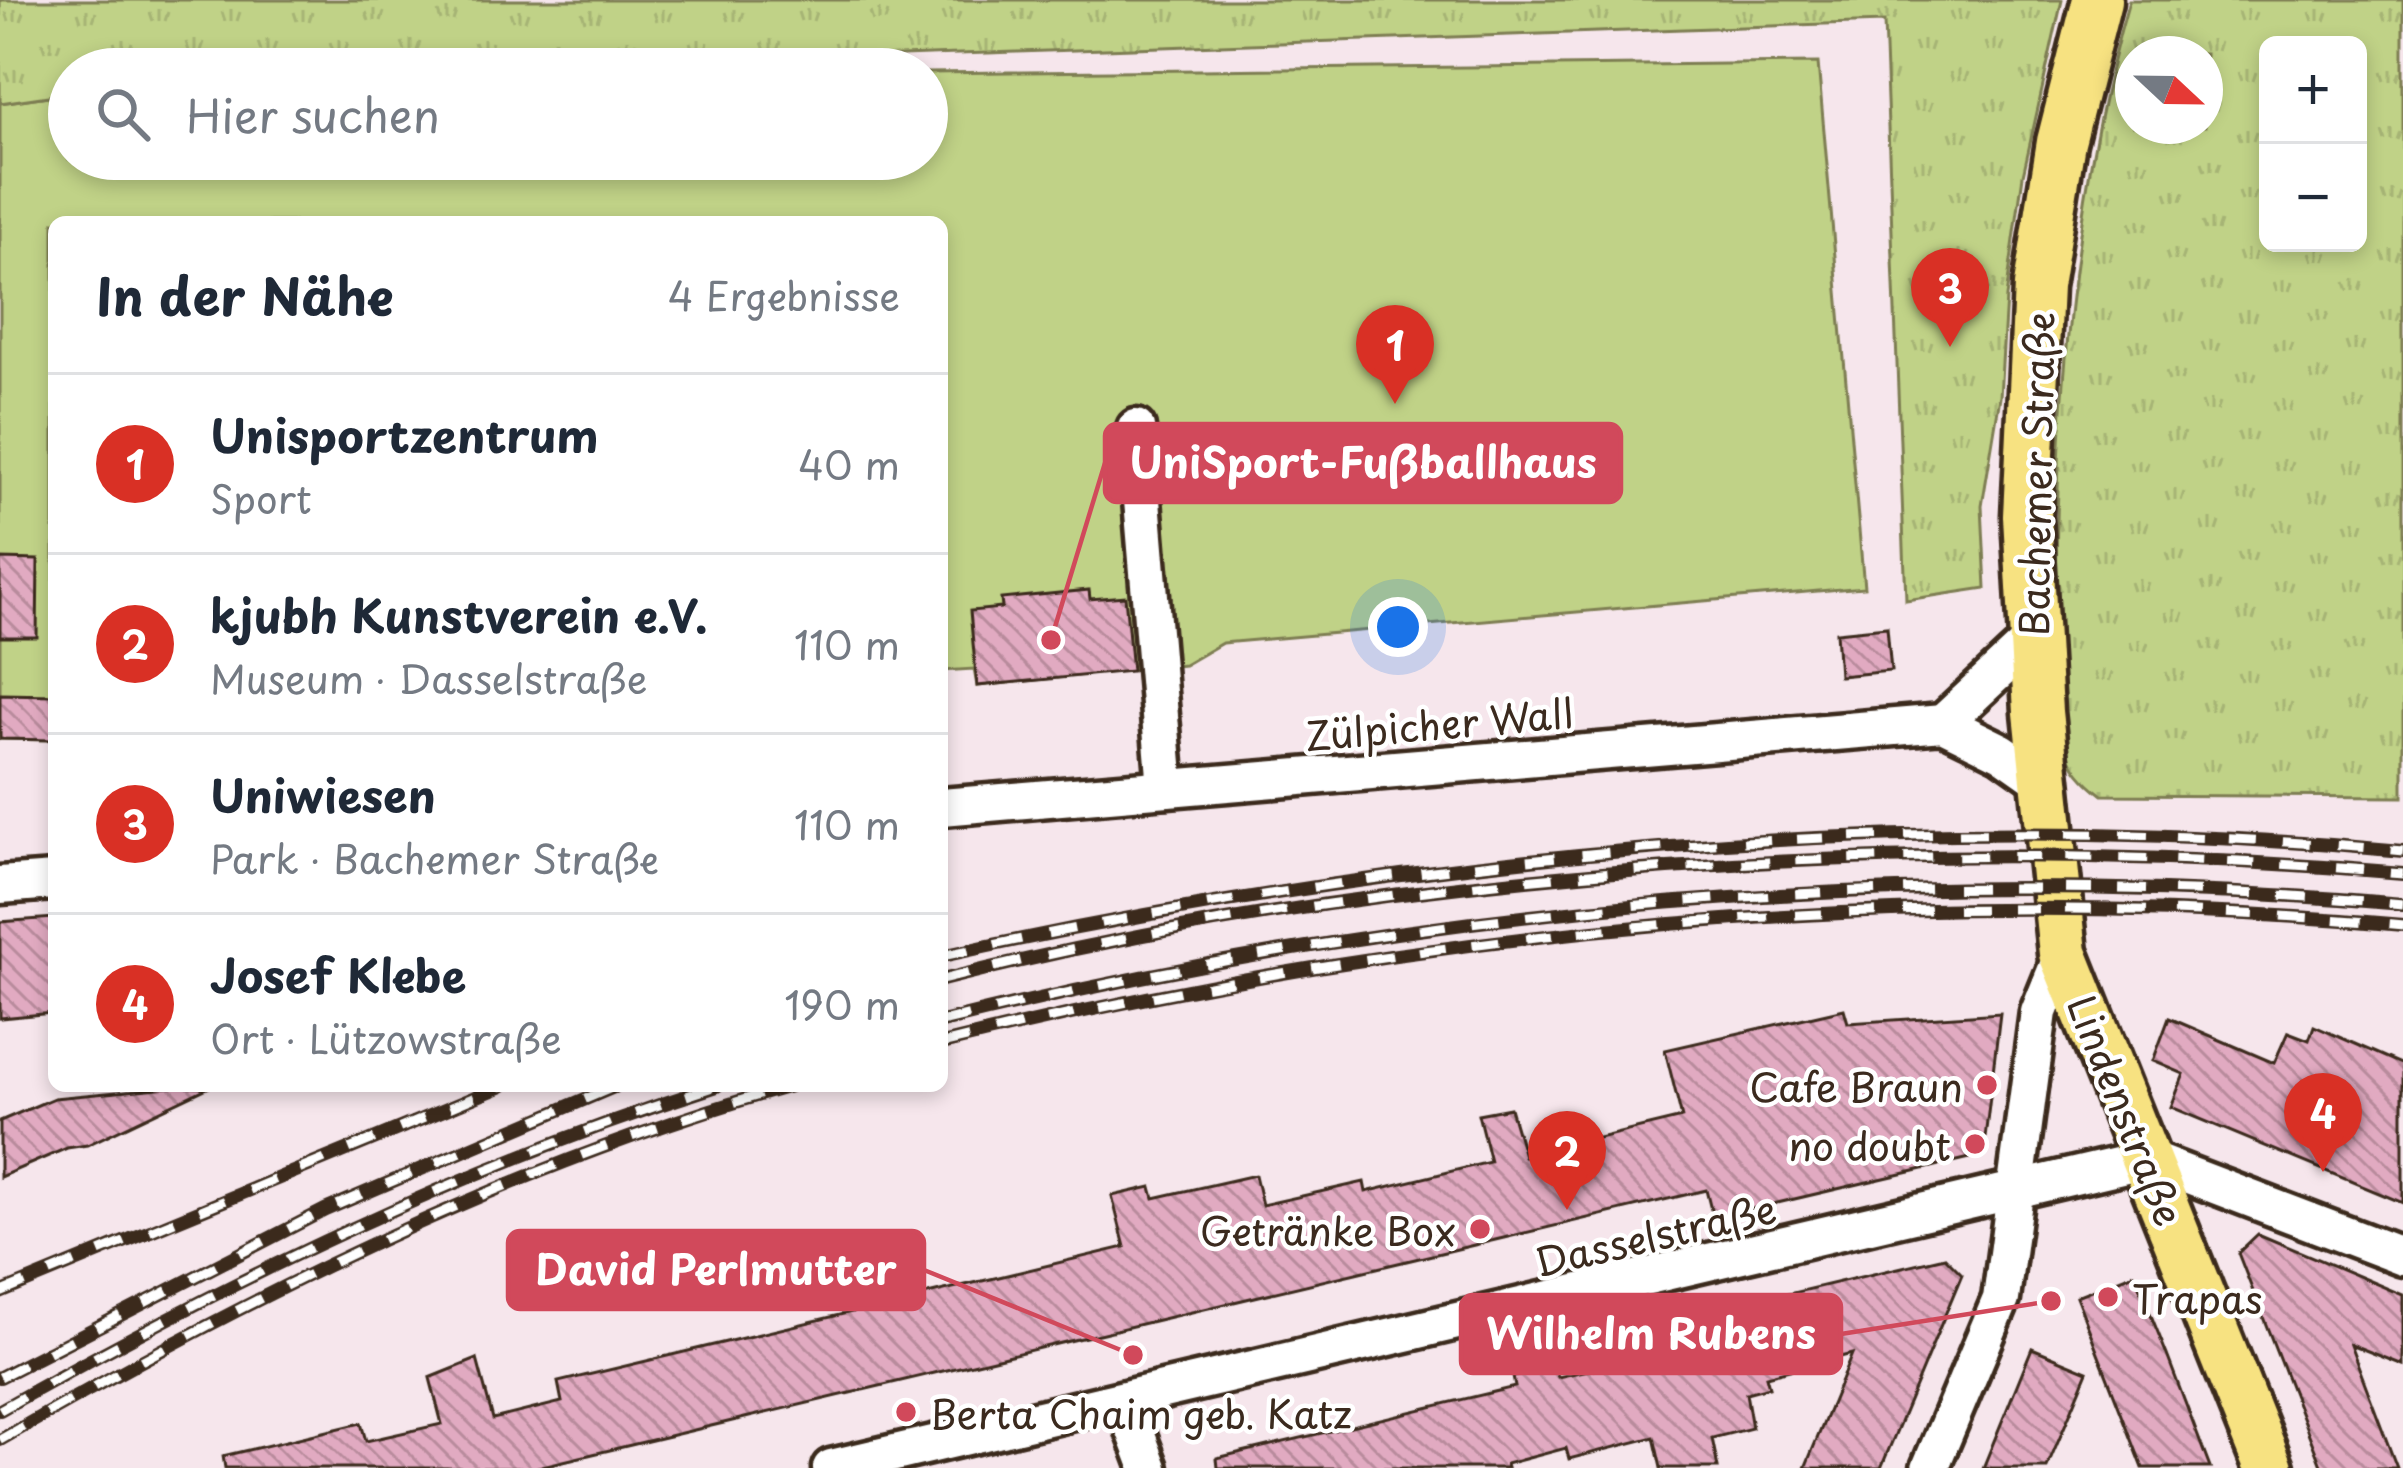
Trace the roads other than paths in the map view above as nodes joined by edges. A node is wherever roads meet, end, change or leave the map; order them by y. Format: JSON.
{"nodes":[{"id":1,"x":2097,"y":0,"type":"edge"},
{"id":2,"x":1136,"y":428,"type":"dead end"},
{"id":3,"x":2032,"y":640,"type":"junction"},
{"id":4,"x":1943,"y":723,"type":"junction"},
{"id":5,"x":2045,"y":783,"type":"junction"},
{"id":6,"x":1166,"y":788,"type":"junction"},
{"id":7,"x":948,"y":806,"type":"edge"},
{"id":8,"x":48,"y":882,"type":"edge"},
{"id":9,"x":0,"y":886,"type":"edge"},
{"id":10,"x":2063,"y":953,"type":"junction"},
{"id":11,"x":2147,"y":1159,"type":"junction"},
{"id":12,"x":2013,"y":1194,"type":"junction"},
{"id":13,"x":2403,"y":1257,"type":"edge"},
{"id":14,"x":1124,"y":1401,"type":"junction"},
{"id":15,"x":831,"y":1468,"type":"edge"},
{"id":16,"x":1149,"y":1468,"type":"edge"},
{"id":17,"x":1930,"y":1468,"type":"edge"},
{"id":18,"x":2269,"y":1468,"type":"edge"}],
"edges":[{"from":1,"to":3,"type":"main road","name":"Bachemer Straße"},
{"from":2,"to":6,"type":"street"},
{"from":3,"to":4,"type":"street"},
{"from":3,"to":5,"type":"main road","name":"Bachemer Straße"},
{"from":4,"to":5,"type":"street"},
{"from":4,"to":6,"type":"street","name":"Zülpicher Wall"},
{"from":5,"to":10,"type":"main road","name":"Bachemer Straße"},
{"from":6,"to":7,"type":"street","name":"Zülpicher Wall"},
{"from":8,"to":9,"type":"street"},
{"from":10,"to":11,"type":"main road","name":"Lindenstraße"},
{"from":10,"to":12,"type":"street"},
{"from":11,"to":12,"type":"street","name":"Dasselstraße"},
{"from":11,"to":13,"type":"street"},
{"from":11,"to":18,"type":"main road","name":"Lindenstraße"},
{"from":12,"to":14,"type":"street","name":"Dasselstraße"},
{"from":12,"to":17,"type":"street"},
{"from":14,"to":15,"type":"street","name":"Dasselstraße"},
{"from":14,"to":16,"type":"street"}]}
